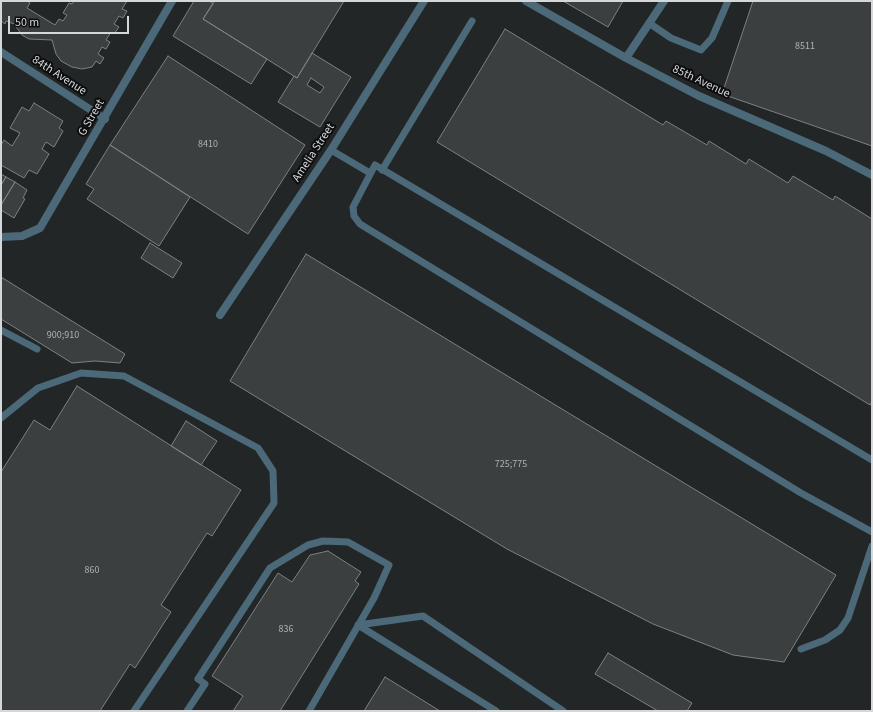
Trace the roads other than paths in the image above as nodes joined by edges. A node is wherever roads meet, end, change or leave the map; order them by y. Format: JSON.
{"nodes":[{"id":1,"x":172,"y":1,"type":"edge"},
{"id":2,"x":424,"y":1,"type":"edge"},
{"id":3,"x":526,"y":1,"type":"edge"},
{"id":4,"x":664,"y":1,"type":"edge"},
{"id":5,"x":728,"y":1,"type":"edge"},
{"id":6,"x":472,"y":21,"type":"dead end"},
{"id":7,"x":649,"y":23,"type":"junction"},
{"id":8,"x":1,"y":52,"type":"edge"},
{"id":9,"x":626,"y":58,"type":"junction"},
{"id":10,"x":105,"y":119,"type":"junction"},
{"id":11,"x":331,"y":150,"type":"junction"},
{"id":12,"x":382,"y":170,"type":"junction"},
{"id":13,"x":370,"y":173,"type":"junction"},
{"id":14,"x":872,"y":175,"type":"edge"},
{"id":15,"x":1,"y":237,"type":"edge"},
{"id":16,"x":220,"y":315,"type":"dead end"},
{"id":17,"x":1,"y":330,"type":"edge"},
{"id":18,"x":37,"y":349,"type":"dead end"},
{"id":19,"x":1,"y":418,"type":"edge"},
{"id":20,"x":872,"y":460,"type":"edge"},
{"id":21,"x":872,"y":532,"type":"edge"},
{"id":22,"x":872,"y":546,"type":"edge"},
{"id":23,"x":358,"y":625,"type":"junction"},
{"id":24,"x":801,"y":649,"type":"dead end"},
{"id":25,"x":134,"y":711,"type":"edge"},
{"id":26,"x":187,"y":711,"type":"edge"},
{"id":27,"x":309,"y":711,"type":"edge"},
{"id":28,"x":496,"y":711,"type":"edge"},
{"id":29,"x":563,"y":711,"type":"edge"}],
"edges":[{"from":1,"to":10,"type":"street","name":"G Street"},
{"from":2,"to":11,"type":"street","name":"Amelia Street"},
{"from":3,"to":9,"type":"street","name":"85th Avenue"},
{"from":4,"to":7,"type":"street"},
{"from":5,"to":7,"type":"lane"},
{"from":6,"to":12,"type":"lane"},
{"from":7,"to":9,"type":"street"},
{"from":8,"to":10,"type":"street","name":"84th Avenue"},
{"from":9,"to":14,"type":"street","name":"85th Avenue"},
{"from":10,"to":15,"type":"street","name":"G Street"},
{"from":11,"to":13,"type":"lane"},
{"from":11,"to":16,"type":"street","name":"Amelia Street"},
{"from":12,"to":13,"type":"lane"},
{"from":12,"to":20,"type":"lane"},
{"from":13,"to":21,"type":"lane"},
{"from":17,"to":18,"type":"lane"},
{"from":19,"to":25,"type":"lane"},
{"from":22,"to":24,"type":"lane"},
{"from":23,"to":26,"type":"lane"},
{"from":23,"to":27,"type":"lane"},
{"from":23,"to":28,"type":"lane"},
{"from":23,"to":29,"type":"lane"}]}
